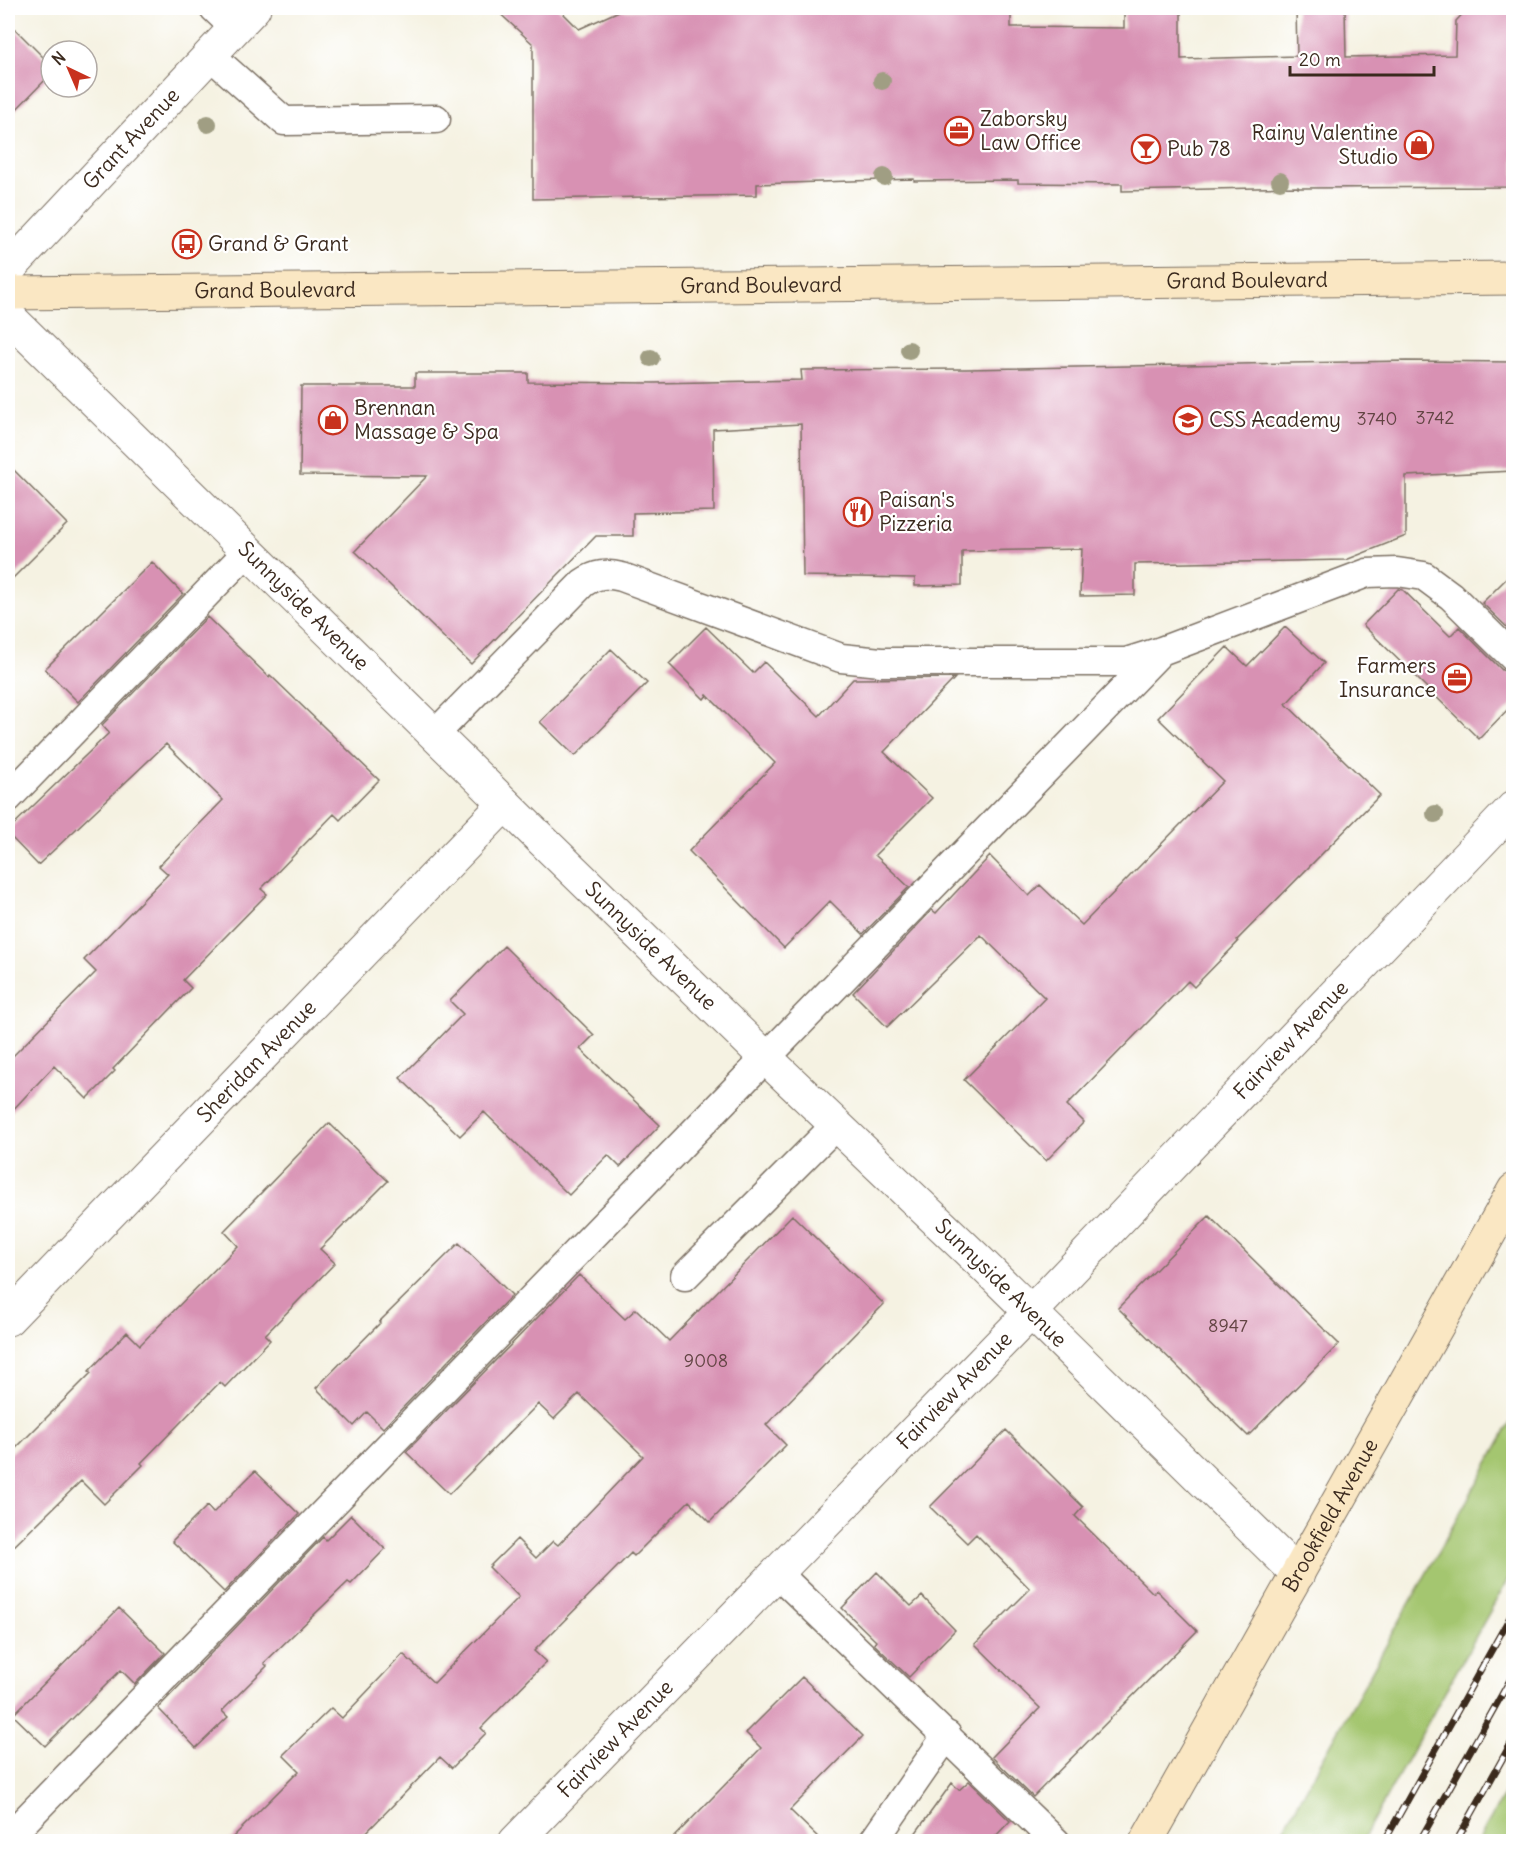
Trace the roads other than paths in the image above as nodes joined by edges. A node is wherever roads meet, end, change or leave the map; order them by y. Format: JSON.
{"nodes":[{"id":1,"x":234,"y":14,"type":"edge"},
{"id":2,"x":210,"y":55,"type":"junction"},
{"id":3,"x":435,"y":119,"type":"dead end"},
{"id":4,"x":8,"y":270,"type":"edge"},
{"id":5,"x":1514,"y":279,"type":"edge"},
{"id":6,"x":8,"y":293,"type":"edge"},
{"id":7,"x":8,"y":316,"type":"edge"},
{"id":8,"x":248,"y":551,"type":"junction"},
{"id":9,"x":1161,"y":651,"type":"junction"},
{"id":10,"x":1514,"y":658,"type":"edge"},
{"id":11,"x":435,"y":734,"type":"junction"},
{"id":12,"x":8,"y":798,"type":"edge"},
{"id":13,"x":505,"y":804,"type":"junction"},
{"id":14,"x":1514,"y":807,"type":"edge"},
{"id":15,"x":766,"y":1058,"type":"junction"},
{"id":16,"x":836,"y":1125,"type":"junction"},
{"id":17,"x":1514,"y":1190,"type":"edge"},
{"id":18,"x":685,"y":1276,"type":"dead end"},
{"id":19,"x":1031,"y":1312,"type":"junction"},
{"id":20,"x":8,"y":1319,"type":"edge"},
{"id":21,"x":777,"y":1573,"type":"junction"},
{"id":22,"x":1298,"y":1574,"type":"junction"},
{"id":23,"x":947,"y":1735,"type":"junction"},
{"id":24,"x":8,"y":1838,"type":"edge"},
{"id":25,"x":516,"y":1842,"type":"edge"},
{"id":26,"x":873,"y":1842,"type":"edge"},
{"id":27,"x":1056,"y":1842,"type":"edge"},
{"id":28,"x":1146,"y":1842,"type":"edge"}],
"edges":[{"from":1,"to":2,"type":"street","name":"Grant Avenue"},
{"from":2,"to":3,"type":"lane"},
{"from":2,"to":4,"type":"street","name":"Grant Avenue"},
{"from":5,"to":6,"type":"street","name":"Grand Boulevard"},
{"from":7,"to":8,"type":"street","name":"Sunnyside Avenue"},
{"from":8,"to":11,"type":"street","name":"Sunnyside Avenue"},
{"from":8,"to":12,"type":"lane"},
{"from":9,"to":10,"type":"lane"},
{"from":9,"to":11,"type":"lane"},
{"from":9,"to":15,"type":"lane"},
{"from":11,"to":13,"type":"street","name":"Sunnyside Avenue"},
{"from":13,"to":15,"type":"street","name":"Sunnyside Avenue"},
{"from":13,"to":20,"type":"street","name":"Sheridan Avenue"},
{"from":14,"to":19,"type":"street","name":"Fairview Avenue"},
{"from":15,"to":16,"type":"street","name":"Sunnyside Avenue"},
{"from":15,"to":24,"type":"lane"},
{"from":16,"to":18,"type":"lane"},
{"from":16,"to":19,"type":"street","name":"Sunnyside Avenue"},
{"from":17,"to":22,"type":"street","name":"Brookfield Avenue"},
{"from":19,"to":21,"type":"street","name":"Fairview Avenue"},
{"from":19,"to":22,"type":"street","name":"Sunnyside Avenue"},
{"from":21,"to":23,"type":"lane"},
{"from":21,"to":25,"type":"street","name":"Fairview Avenue"},
{"from":22,"to":28,"type":"street","name":"Brookfield Avenue"},
{"from":23,"to":26,"type":"lane"},
{"from":23,"to":27,"type":"lane"}]}
